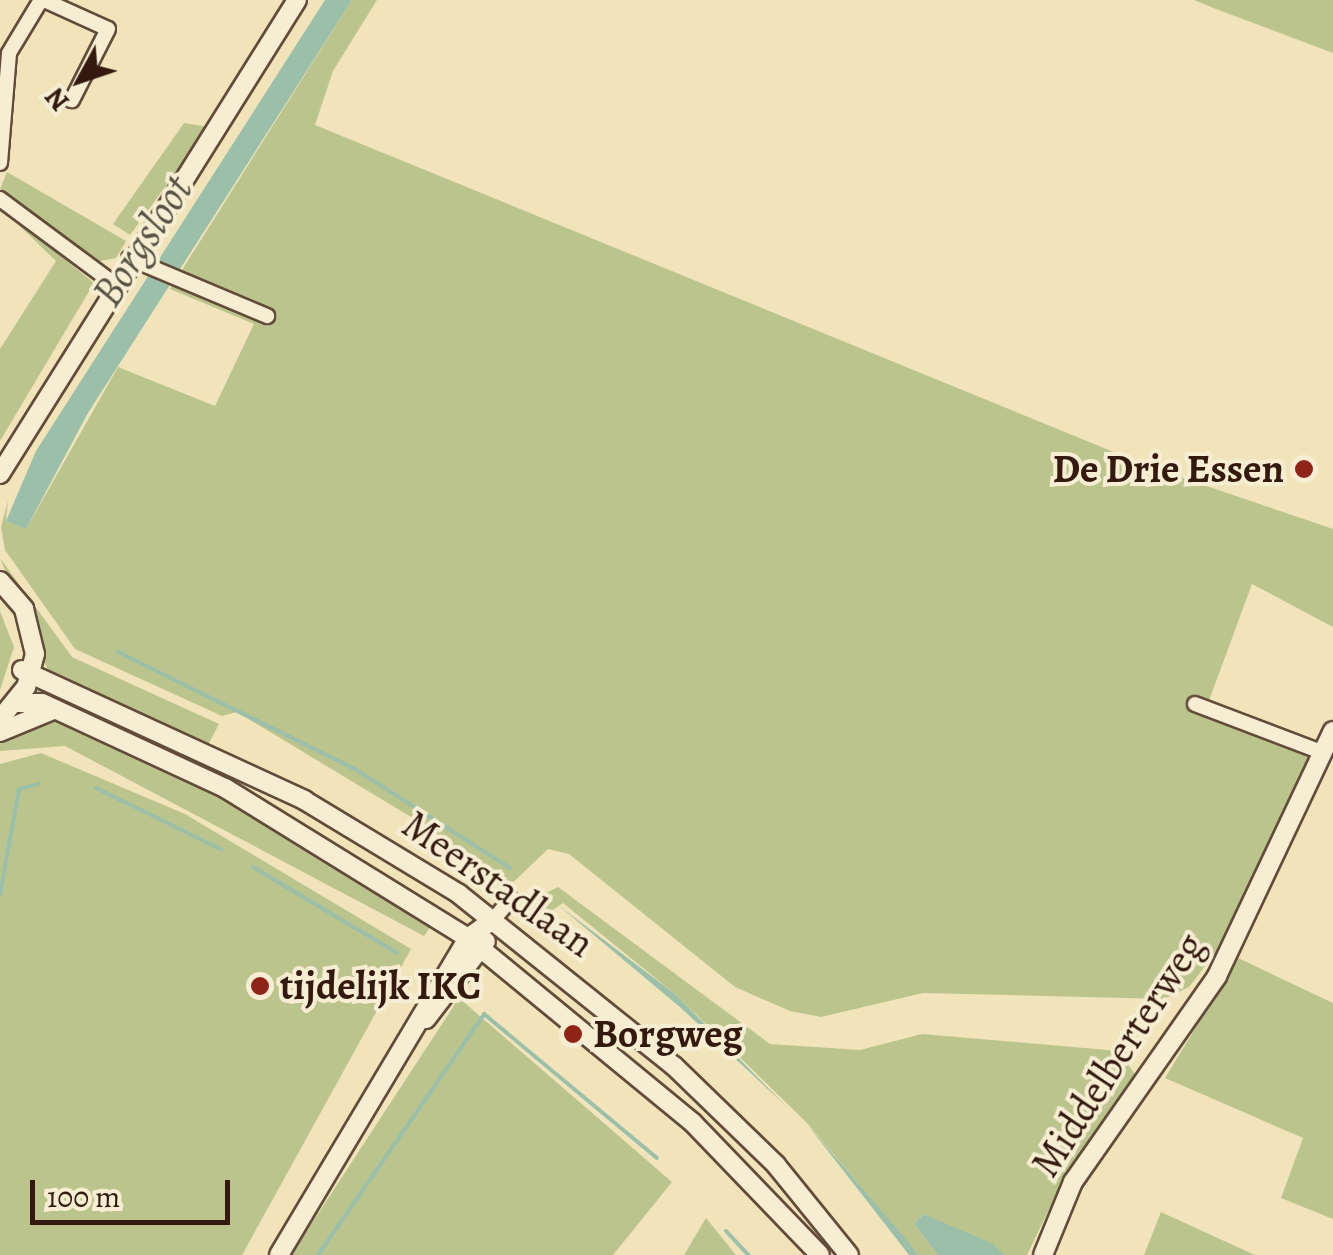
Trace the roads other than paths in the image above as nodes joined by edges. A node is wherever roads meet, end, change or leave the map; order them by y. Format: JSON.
{"nodes":[{"id":1,"x":42,"y":0,"type":"edge"},
{"id":2,"x":297,"y":0,"type":"edge"},
{"id":3,"x":72,"y":100,"type":"dead end"},
{"id":4,"x":0,"y":163,"type":"edge"},
{"id":5,"x":0,"y":199,"type":"edge"},
{"id":6,"x":129,"y":258,"type":"junction"},
{"id":7,"x":113,"y":283,"type":"junction"},
{"id":8,"x":267,"y":316,"type":"dead end"},
{"id":9,"x":0,"y":474,"type":"edge"},
{"id":10,"x":0,"y":581,"type":"edge"},
{"id":11,"x":0,"y":594,"type":"edge"},
{"id":12,"x":27,"y":672,"type":"junction"},
{"id":13,"x":1195,"y":704,"type":"dead end"},
{"id":14,"x":9,"y":711,"type":"edge"},
{"id":15,"x":1333,"y":731,"type":"edge"},
{"id":16,"x":0,"y":732,"type":"edge"},
{"id":17,"x":1324,"y":754,"type":"junction"},
{"id":18,"x":511,"y":900,"type":"dead end"},
{"id":19,"x":494,"y":920,"type":"junction"},
{"id":20,"x":475,"y":943,"type":"junction"},
{"id":21,"x":279,"y":1255,"type":"edge"},
{"id":22,"x":820,"y":1255,"type":"edge"},
{"id":23,"x":848,"y":1255,"type":"edge"},
{"id":24,"x":1043,"y":1255,"type":"edge"}],
"edges":[{"from":1,"to":3,"type":"street"},
{"from":1,"to":4,"type":"street"},
{"from":2,"to":6,"type":"main road"},
{"from":5,"to":7,"type":"street"},
{"from":6,"to":7,"type":"main road"},
{"from":6,"to":8,"type":"street"},
{"from":7,"to":9,"type":"main road"},
{"from":10,"to":12,"type":"main road"},
{"from":11,"to":12,"type":"main road"},
{"from":12,"to":14,"type":"main road"},
{"from":12,"to":19,"type":"main road","name":"Meerstadlaan"},
{"from":13,"to":17,"type":"street"},
{"from":14,"to":16,"type":"main road"},
{"from":14,"to":20,"type":"main road","name":"Meerstadlaan"},
{"from":15,"to":17,"type":"main road","name":"Middelberterweg"},
{"from":17,"to":24,"type":"main road","name":"Middelberterweg"},
{"from":18,"to":19,"type":"street"},
{"from":19,"to":20,"type":"main road"},
{"from":19,"to":23,"type":"main road","name":"Meerstadlaan"},
{"from":20,"to":21,"type":"main road"},
{"from":20,"to":22,"type":"main road","name":"Meerstadlaan"}]}
